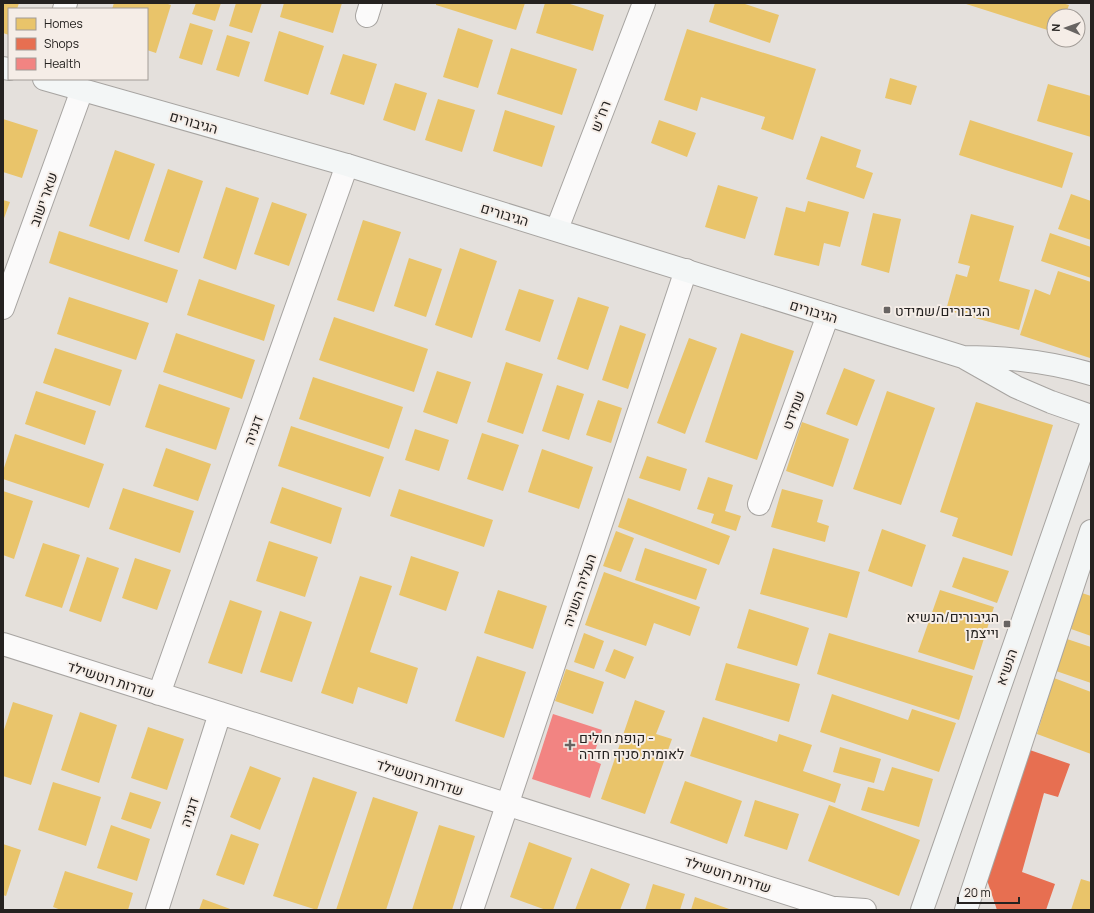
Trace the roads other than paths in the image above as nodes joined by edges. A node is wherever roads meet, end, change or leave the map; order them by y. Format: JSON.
{"nodes":[{"id":1,"x":644,"y":3,"type":"edge"},
{"id":2,"x":47,"y":80,"type":"edge"},
{"id":3,"x":82,"y":90,"type":"junction"},
{"id":4,"x":347,"y":165,"type":"junction"},
{"id":5,"x":557,"y":230,"type":"junction"},
{"id":6,"x":686,"y":270,"type":"junction"},
{"id":7,"x":3,"y":308,"type":"edge"},
{"id":8,"x":828,"y":315,"type":"junction"},
{"id":9,"x":963,"y":357,"type":"junction"},
{"id":10,"x":1091,"y":374,"type":"edge"},
{"id":11,"x":1091,"y":416,"type":"edge"},
{"id":12,"x":1091,"y":425,"type":"edge"},
{"id":13,"x":759,"y":504,"type":"dead end"},
{"id":14,"x":1091,"y":531,"type":"edge"},
{"id":15,"x":3,"y":644,"type":"edge"},
{"id":16,"x":159,"y":694,"type":"junction"},
{"id":17,"x":220,"y":714,"type":"junction"},
{"id":18,"x":507,"y":804,"type":"junction"},
{"id":19,"x":838,"y":909,"type":"edge"},
{"id":20,"x":157,"y":910,"type":"edge"},
{"id":21,"x":472,"y":910,"type":"edge"},
{"id":22,"x":865,"y":910,"type":"edge"},
{"id":23,"x":922,"y":910,"type":"edge"},
{"id":24,"x":966,"y":910,"type":"edge"}],
"edges":[{"from":1,"to":5,"type":"street","name":"רח\"ש"},
{"from":2,"to":3,"type":"street","name":"הגיבורים"},
{"from":3,"to":4,"type":"street","name":"הגיבורים"},
{"from":3,"to":7,"type":"street","name":"שאר ישוב"},
{"from":4,"to":5,"type":"street","name":"הגיבורים"},
{"from":4,"to":16,"type":"street","name":"דגניה"},
{"from":5,"to":6,"type":"street","name":"הגיבורים"},
{"from":6,"to":8,"type":"street","name":"הגיבורים"},
{"from":6,"to":18,"type":"street","name":"העליה השניה"},
{"from":8,"to":9,"type":"street","name":"הגיבורים"},
{"from":8,"to":13,"type":"street","name":"שמידט"},
{"from":9,"to":10,"type":"street","name":"הגיבורים"},
{"from":9,"to":11,"type":"street","name":"הגיבורים"},
{"from":12,"to":23,"type":"street","name":"הנשיא"},
{"from":14,"to":24,"type":"street"},
{"from":15,"to":16,"type":"street","name":"שדרות רוטשילד"},
{"from":16,"to":17,"type":"street","name":"שדרות רוטשילד"},
{"from":17,"to":18,"type":"street","name":"שדרות רוטשילד"},
{"from":17,"to":20,"type":"street","name":"דגניה"},
{"from":18,"to":19,"type":"street","name":"שדרות רוטשילד"},
{"from":18,"to":21,"type":"street","name":"העליה השניה"},
{"from":19,"to":22,"type":"street","name":"שדרות רוטשילד"}]}
